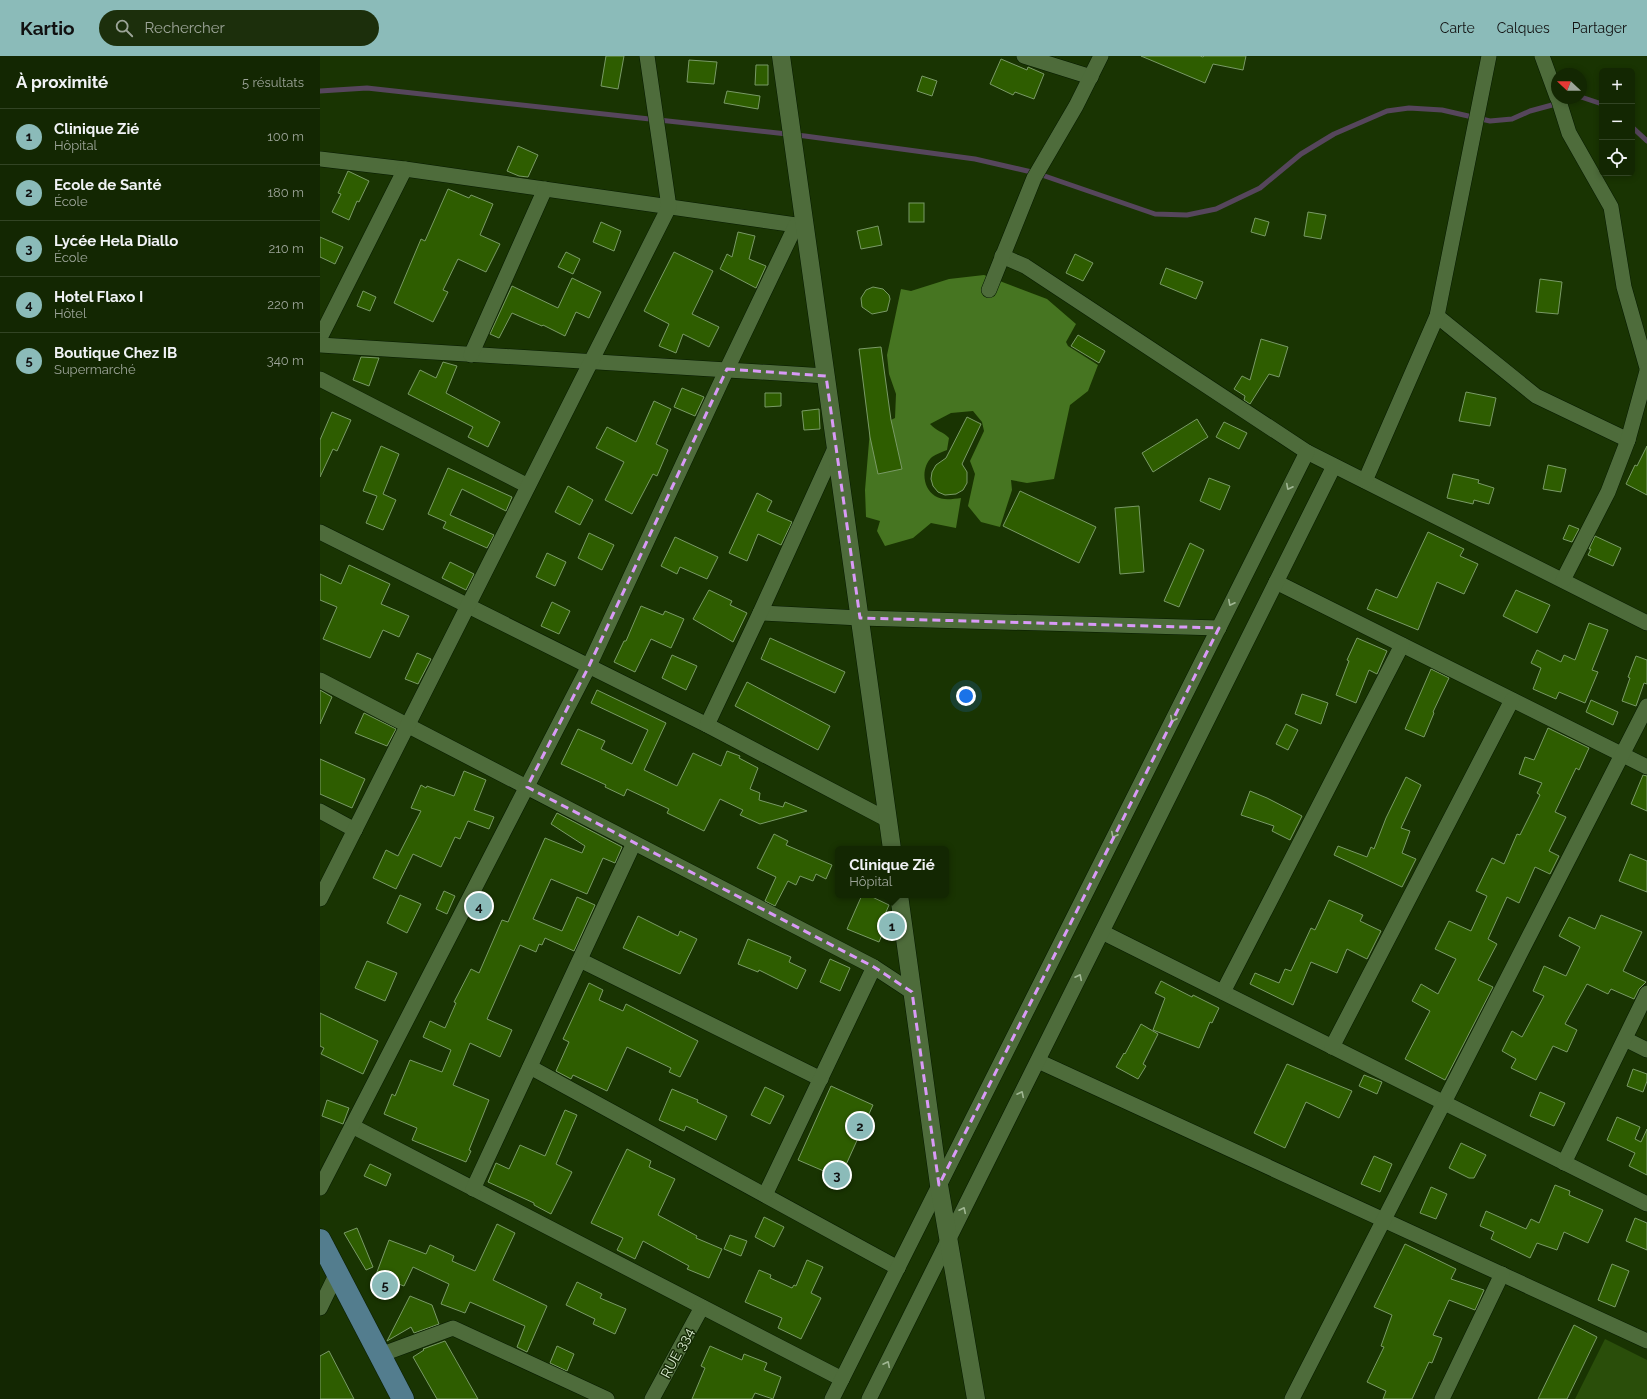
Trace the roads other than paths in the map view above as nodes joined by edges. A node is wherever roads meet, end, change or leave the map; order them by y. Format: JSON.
{"nodes":[{"id":1,"x":647,"y":56,"type":"edge"},
{"id":2,"x":781,"y":56,"type":"edge"},
{"id":3,"x":1024,"y":56,"type":"edge"},
{"id":4,"x":1101,"y":56,"type":"edge"},
{"id":5,"x":1476,"y":56,"type":"edge"},
{"id":6,"x":1542,"y":56,"type":"edge"},
{"id":7,"x":1488,"y":62,"type":"edge"},
{"id":8,"x":1091,"y":78,"type":"junction"},
{"id":9,"x":1551,"y":81,"type":"edge"},
{"id":10,"x":1559,"y":104,"type":"edge"},
{"id":11,"x":320,"y":158,"type":"edge"},
{"id":12,"x":405,"y":169,"type":"junction"},
{"id":13,"x":545,"y":189,"type":"junction"},
{"id":14,"x":669,"y":207,"type":"junction"},
{"id":15,"x":801,"y":226,"type":"junction"},
{"id":16,"x":1002,"y":256,"type":"junction"},
{"id":17,"x":989,"y":290,"type":"dead end"},
{"id":18,"x":1437,"y":316,"type":"junction"},
{"id":19,"x":320,"y":338,"type":"edge"},
{"id":20,"x":320,"y":344,"type":"edge"},
{"id":21,"x":471,"y":355,"type":"junction"},
{"id":22,"x":592,"y":361,"type":"junction"},
{"id":23,"x":727,"y":369,"type":"junction"},
{"id":24,"x":1647,"y":370,"type":"edge"},
{"id":25,"x":826,"y":376,"type":"junction"},
{"id":26,"x":320,"y":379,"type":"edge"},
{"id":27,"x":1628,"y":440,"type":"junction"},
{"id":28,"x":836,"y":446,"type":"junction"},
{"id":29,"x":1307,"y":452,"type":"junction"},
{"id":30,"x":1334,"y":466,"type":"junction"},
{"id":31,"x":1365,"y":481,"type":"junction"},
{"id":32,"x":528,"y":486,"type":"junction"},
{"id":33,"x":320,"y":532,"type":"edge"},
{"id":34,"x":1563,"y":580,"type":"junction"},
{"id":35,"x":1276,"y":582,"type":"junction"},
{"id":36,"x":468,"y":606,"type":"junction"},
{"id":37,"x":760,"y":613,"type":"junction"},
{"id":38,"x":860,"y":618,"type":"junction"},
{"id":39,"x":1647,"y":623,"type":"edge"},
{"id":40,"x":1219,"y":628,"type":"junction"},
{"id":41,"x":1402,"y":645,"type":"junction"},
{"id":42,"x":589,"y":666,"type":"junction"},
{"id":43,"x":320,"y":680,"type":"edge"},
{"id":44,"x":1512,"y":700,"type":"junction"},
{"id":45,"x":1647,"y":706,"type":"edge"},
{"id":46,"x":707,"y":725,"type":"junction"},
{"id":47,"x":407,"y":726,"type":"junction"},
{"id":48,"x":1622,"y":754,"type":"junction"},
{"id":49,"x":1647,"y":767,"type":"edge"},
{"id":50,"x":527,"y":787,"type":"junction"},
{"id":51,"x":320,"y":811,"type":"edge"},
{"id":52,"x":888,"y":820,"type":"junction"},
{"id":53,"x":355,"y":830,"type":"junction"},
{"id":54,"x":634,"y":843,"type":"junction"},
{"id":55,"x":892,"y":846,"type":"edge"},
{"id":56,"x":899,"y":898,"type":"edge"},
{"id":57,"x":320,"y":899,"type":"edge"},
{"id":58,"x":1102,"y":932,"type":"junction"},
{"id":59,"x":580,"y":960,"type":"junction"},
{"id":60,"x":874,"y":967,"type":"junction"},
{"id":61,"x":912,"y":992,"type":"junction"},
{"id":62,"x":1223,"y":992,"type":"junction"},
{"id":63,"x":1647,"y":993,"type":"edge"},
{"id":64,"x":1625,"y":1038,"type":"junction"},
{"id":65,"x":1332,"y":1047,"type":"junction"},
{"id":66,"x":1647,"y":1050,"type":"edge"},
{"id":67,"x":1038,"y":1061,"type":"junction"},
{"id":68,"x":530,"y":1067,"type":"junction"},
{"id":69,"x":821,"y":1079,"type":"junction"},
{"id":70,"x":1444,"y":1103,"type":"junction"},
{"id":71,"x":352,"y":1126,"type":"junction"},
{"id":72,"x":1564,"y":1162,"type":"junction"},
{"id":73,"x":940,"y":1185,"type":"junction"},
{"id":74,"x":320,"y":1188,"type":"edge"},
{"id":75,"x":473,"y":1189,"type":"junction"},
{"id":76,"x":765,"y":1195,"type":"junction"},
{"id":77,"x":1647,"y":1204,"type":"edge"},
{"id":78,"x":1384,"y":1220,"type":"junction"},
{"id":79,"x":949,"y":1239,"type":"junction"},
{"id":80,"x":320,"y":1240,"type":"edge"},
{"id":81,"x":898,"y":1268,"type":"junction"},
{"id":82,"x":337,"y":1273,"type":"junction"},
{"id":83,"x":1502,"y":1274,"type":"junction"},
{"id":84,"x":702,"y":1307,"type":"junction"},
{"id":85,"x":320,"y":1308,"type":"edge"},
{"id":86,"x":1647,"y":1341,"type":"edge"},
{"id":87,"x":380,"y":1355,"type":"junction"},
{"id":88,"x":842,"y":1379,"type":"junction"},
{"id":89,"x":403,"y":1399,"type":"edge"},
{"id":90,"x":607,"y":1399,"type":"edge"},
{"id":91,"x":652,"y":1399,"type":"edge"},
{"id":92,"x":832,"y":1399,"type":"edge"},
{"id":93,"x":869,"y":1399,"type":"edge"},
{"id":94,"x":976,"y":1399,"type":"edge"},
{"id":95,"x":1292,"y":1399,"type":"edge"},
{"id":96,"x":1442,"y":1399,"type":"edge"}],
"edges":[{"from":1,"to":14,"type":"street"},
{"from":2,"to":15,"type":"street"},
{"from":3,"to":8,"type":"street"},
{"from":4,"to":8,"type":"street"},
{"from":5,"to":7,"type":"street"},
{"from":6,"to":9,"type":"street"},
{"from":7,"to":18,"type":"street"},
{"from":8,"to":16,"type":"street"},
{"from":10,"to":24,"type":"street"},
{"from":11,"to":12,"type":"street"},
{"from":12,"to":13,"type":"street"},
{"from":12,"to":19,"type":"street"},
{"from":13,"to":14,"type":"street"},
{"from":13,"to":21,"type":"street"},
{"from":14,"to":15,"type":"street"},
{"from":14,"to":22,"type":"street"},
{"from":15,"to":23,"type":"street"},
{"from":15,"to":25,"type":"street"},
{"from":16,"to":17,"type":"street"},
{"from":16,"to":29,"type":"street"},
{"from":18,"to":27,"type":"street"},
{"from":18,"to":31,"type":"street"},
{"from":20,"to":21,"type":"street"},
{"from":21,"to":22,"type":"street"},
{"from":22,"to":23,"type":"street"},
{"from":22,"to":32,"type":"street"},
{"from":23,"to":25,"type":"street"},
{"from":23,"to":42,"type":"street"},
{"from":24,"to":27,"type":"street"},
{"from":25,"to":28,"type":"street"},
{"from":26,"to":32,"type":"street"},
{"from":27,"to":34,"type":"street"},
{"from":28,"to":37,"type":"street"},
{"from":28,"to":38,"type":"street"},
{"from":29,"to":30,"type":"street"},
{"from":29,"to":40,"type":"street","one_way":true},
{"from":30,"to":31,"type":"street"},
{"from":30,"to":35,"type":"street"},
{"from":31,"to":34,"type":"street"},
{"from":32,"to":36,"type":"street"},
{"from":33,"to":36,"type":"street"},
{"from":34,"to":39,"type":"street"},
{"from":35,"to":41,"type":"street"},
{"from":35,"to":58,"type":"street"},
{"from":36,"to":42,"type":"street"},
{"from":36,"to":47,"type":"street"},
{"from":37,"to":38,"type":"street"},
{"from":37,"to":46,"type":"street"},
{"from":38,"to":40,"type":"street"},
{"from":38,"to":52,"type":"street"},
{"from":40,"to":73,"type":"street","one_way":true},
{"from":41,"to":44,"type":"street"},
{"from":41,"to":62,"type":"street"},
{"from":42,"to":46,"type":"street"},
{"from":42,"to":50,"type":"street"},
{"from":43,"to":47,"type":"street"},
{"from":44,"to":48,"type":"street"},
{"from":44,"to":65,"type":"street"},
{"from":45,"to":48,"type":"street"},
{"from":46,"to":52,"type":"street"},
{"from":47,"to":50,"type":"street"},
{"from":47,"to":53,"type":"street"},
{"from":48,"to":49,"type":"street"},
{"from":48,"to":70,"type":"street"},
{"from":50,"to":54,"type":"street"},
{"from":50,"to":71,"type":"street"},
{"from":51,"to":53,"type":"street"},
{"from":52,"to":55,"type":"street"},
{"from":53,"to":57,"type":"street"},
{"from":54,"to":59,"type":"street"},
{"from":54,"to":60,"type":"street"},
{"from":56,"to":61,"type":"street"},
{"from":58,"to":62,"type":"street"},
{"from":67,"to":58,"type":"street","one_way":true},
{"from":59,"to":68,"type":"street"},
{"from":59,"to":69,"type":"street"},
{"from":60,"to":61,"type":"street"},
{"from":60,"to":69,"type":"street"},
{"from":61,"to":73,"type":"street"},
{"from":62,"to":65,"type":"street"},
{"from":63,"to":64,"type":"street"},
{"from":64,"to":66,"type":"street"},
{"from":64,"to":72,"type":"street"},
{"from":65,"to":70,"type":"street"},
{"from":67,"to":78,"type":"street"},
{"from":79,"to":67,"type":"street","one_way":true},
{"from":68,"to":75,"type":"street"},
{"from":68,"to":76,"type":"street"},
{"from":69,"to":76,"type":"street"},
{"from":70,"to":72,"type":"street"},
{"from":70,"to":78,"type":"street"},
{"from":71,"to":74,"type":"street"},
{"from":71,"to":75,"type":"street"},
{"from":72,"to":77,"type":"street"},
{"from":73,"to":79,"type":"street"},
{"from":73,"to":81,"type":"street"},
{"from":75,"to":84,"type":"street"},
{"from":76,"to":81,"type":"street"},
{"from":78,"to":83,"type":"street"},
{"from":78,"to":95,"type":"street"},
{"from":93,"to":79,"type":"street","one_way":true},
{"from":79,"to":94,"type":"street"},
{"from":80,"to":82,"type":"main road"},
{"from":81,"to":88,"type":"street"},
{"from":82,"to":85,"type":"street"},
{"from":82,"to":87,"type":"main road"},
{"from":83,"to":86,"type":"street"},
{"from":83,"to":96,"type":"street"},
{"from":84,"to":88,"type":"street"},
{"from":84,"to":91,"type":"street","name":"RUE 334"},
{"from":87,"to":89,"type":"main road"},
{"from":87,"to":90,"type":"street"},
{"from":88,"to":92,"type":"street"}]}
